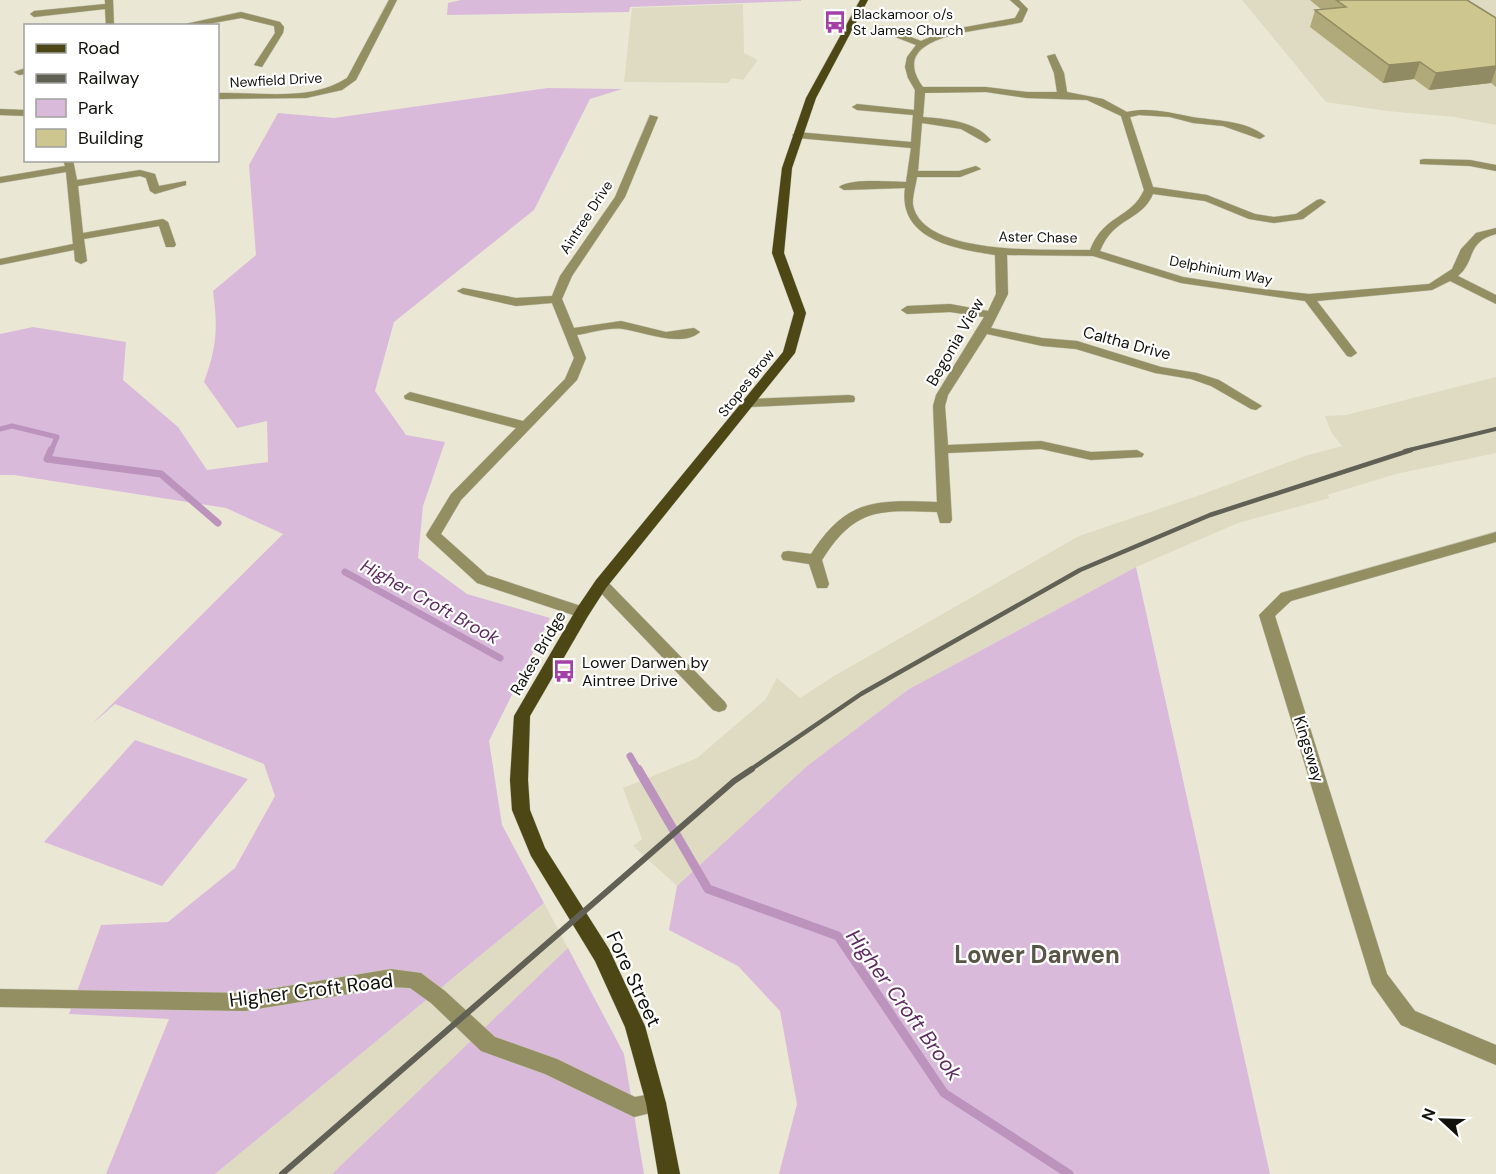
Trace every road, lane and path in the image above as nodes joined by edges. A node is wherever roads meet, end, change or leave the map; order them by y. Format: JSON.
{"nodes":[{"id":1,"x":393,"y":0,"type":"edge"},
{"id":2,"x":864,"y":0,"type":"edge"},
{"id":3,"x":1014,"y":0,"type":"edge"},
{"id":4,"x":110,"y":3,"type":"edge"},
{"id":5,"x":34,"y":14,"type":"dead end"},
{"id":6,"x":110,"y":24,"type":"edge"},
{"id":7,"x":191,"y":24,"type":"edge"},
{"id":8,"x":880,"y":28,"type":"dead end"},
{"id":9,"x":922,"y":44,"type":"junction"},
{"id":10,"x":1052,"y":56,"type":"dead end"},
{"id":11,"x":259,"y":65,"type":"dead end"},
{"id":12,"x":920,"y":90,"type":"junction"},
{"id":13,"x":1062,"y":93,"type":"junction"},
{"id":14,"x":219,"y":96,"type":"edge"},
{"id":15,"x":857,"y":106,"type":"dead end"},
{"id":16,"x":0,"y":112,"type":"edge"},
{"id":17,"x":24,"y":113,"type":"edge"},
{"id":18,"x":1125,"y":115,"type":"junction"},
{"id":19,"x":920,"y":116,"type":"junction"},
{"id":20,"x":653,"y":117,"type":"dead end"},
{"id":21,"x":797,"y":135,"type":"junction"},
{"id":22,"x":1260,"y":136,"type":"dead end"},
{"id":23,"x":986,"y":140,"type":"dead end"},
{"id":24,"x":916,"y":145,"type":"junction"},
{"id":25,"x":1424,"y":162,"type":"dead end"},
{"id":26,"x":69,"y":164,"type":"edge"},
{"id":27,"x":1496,"y":168,"type":"edge"},
{"id":28,"x":976,"y":170,"type":"dead end"},
{"id":29,"x":0,"y":180,"type":"edge"},
{"id":30,"x":911,"y":180,"type":"junction"},
{"id":31,"x":182,"y":183,"type":"dead end"},
{"id":32,"x":72,"y":184,"type":"junction"},
{"id":33,"x":844,"y":188,"type":"dead end"},
{"id":34,"x":1149,"y":190,"type":"junction"},
{"id":35,"x":1321,"y":202,"type":"dead end"},
{"id":36,"x":1496,"y":231,"type":"edge"},
{"id":37,"x":78,"y":241,"type":"junction"},
{"id":38,"x":170,"y":245,"type":"dead end"},
{"id":39,"x":1001,"y":252,"type":"junction"},
{"id":40,"x":1094,"y":253,"type":"junction"},
{"id":41,"x":81,"y":261,"type":"dead end"},
{"id":42,"x":0,"y":262,"type":"edge"},
{"id":43,"x":1450,"y":276,"type":"junction"},
{"id":44,"x":463,"y":291,"type":"dead end"},
{"id":45,"x":1309,"y":298,"type":"junction"},
{"id":46,"x":556,"y":299,"type":"junction"},
{"id":47,"x":1496,"y":300,"type":"edge"},
{"id":48,"x":907,"y":310,"type":"dead end"},
{"id":49,"x":991,"y":315,"type":"junction"},
{"id":50,"x":984,"y":330,"type":"junction"},
{"id":51,"x":570,"y":332,"type":"junction"},
{"id":52,"x":694,"y":332,"type":"dead end"},
{"id":53,"x":1351,"y":354,"type":"dead end"},
{"id":54,"x":410,"y":396,"type":"dead end"},
{"id":55,"x":849,"y":399,"type":"dead end"},
{"id":56,"x":751,"y":403,"type":"junction"},
{"id":57,"x":1256,"y":406,"type":"dead end"},
{"id":58,"x":525,"y":426,"type":"junction"},
{"id":59,"x":942,"y":449,"type":"junction"},
{"id":60,"x":1137,"y":454,"type":"dead end"},
{"id":61,"x":1496,"y":537,"type":"edge"},
{"id":62,"x":788,"y":556,"type":"dead end"},
{"id":63,"x":816,"y":560,"type":"junction"},
{"id":64,"x":602,"y":584,"type":"junction"},
{"id":65,"x":822,"y":584,"type":"dead end"},
{"id":66,"x":582,"y":612,"type":"junction"},
{"id":67,"x":719,"y":706,"type":"dead end"},
{"id":68,"x":537,"y":850,"type":"joint"},
{"id":69,"x":0,"y":998,"type":"edge"},
{"id":70,"x":1496,"y":1055,"type":"edge"},
{"id":71,"x":656,"y":1103,"type":"junction"},
{"id":72,"x":669,"y":1174,"type":"edge"}],
"edges":[{"from":1,"to":14,"type":"street","name":"Newfield Drive"},
{"from":2,"to":21,"type":"main road","name":"Stopes Brow"},
{"from":3,"to":9,"type":"street"},
{"from":4,"to":5,"type":"street"},
{"from":4,"to":6,"type":"street"},
{"from":7,"to":11,"type":"street"},
{"from":8,"to":9,"type":"street"},
{"from":9,"to":12,"type":"street"},
{"from":10,"to":13,"type":"street"},
{"from":12,"to":13,"type":"street"},
{"from":12,"to":19,"type":"street","name":"Aster Chase"},
{"from":13,"to":18,"type":"street"},
{"from":15,"to":19,"type":"street"},
{"from":16,"to":17,"type":"street"},
{"from":18,"to":22,"type":"street"},
{"from":18,"to":34,"type":"street"},
{"from":19,"to":23,"type":"street"},
{"from":19,"to":24,"type":"street","name":"Aster Chase"},
{"from":20,"to":46,"type":"street","name":"Aintree Drive"},
{"from":21,"to":24,"type":"street"},
{"from":21,"to":56,"type":"main road","name":"Stopes Brow"},
{"from":24,"to":30,"type":"street","name":"Aster Chase"},
{"from":25,"to":27,"type":"street"},
{"from":26,"to":29,"type":"street"},
{"from":26,"to":32,"type":"street"},
{"from":28,"to":30,"type":"street"},
{"from":30,"to":33,"type":"street"},
{"from":30,"to":39,"type":"street","name":"Aster Chase"},
{"from":31,"to":32,"type":"street"},
{"from":32,"to":37,"type":"street"},
{"from":34,"to":35,"type":"street"},
{"from":34,"to":40,"type":"street","name":"Aster Chase"},
{"from":36,"to":43,"type":"street"},
{"from":37,"to":38,"type":"street"},
{"from":37,"to":41,"type":"street"},
{"from":37,"to":42,"type":"street"},
{"from":39,"to":40,"type":"street","name":"Aster Chase"},
{"from":39,"to":49,"type":"street","name":"Begonia View"},
{"from":40,"to":45,"type":"street","name":"Delphinium Way"},
{"from":43,"to":45,"type":"street","name":"Delphinium Way"},
{"from":43,"to":47,"type":"street"},
{"from":44,"to":46,"type":"street"},
{"from":45,"to":53,"type":"street"},
{"from":46,"to":51,"type":"street"},
{"from":48,"to":49,"type":"street"},
{"from":49,"to":50,"type":"street","name":"Begonia View"},
{"from":50,"to":57,"type":"street","name":"Caltha Drive"},
{"from":50,"to":59,"type":"street","name":"Begonia View"},
{"from":51,"to":52,"type":"street"},
{"from":51,"to":58,"type":"street"},
{"from":54,"to":58,"type":"street"},
{"from":55,"to":56,"type":"street"},
{"from":56,"to":64,"type":"main road","name":"Stopes Brow"},
{"from":58,"to":66,"type":"street"},
{"from":59,"to":60,"type":"street"},
{"from":59,"to":63,"type":"street","name":"Begonia View"},
{"from":61,"to":70,"type":"street","name":"Kingsway"},
{"from":62,"to":63,"type":"street"},
{"from":63,"to":65,"type":"street"},
{"from":64,"to":66,"type":"main road","name":"Rakes Bridge"},
{"from":64,"to":67,"type":"street"},
{"from":66,"to":68,"type":"main road","name":"Rakes Bridge"},
{"from":68,"to":71,"type":"main road","name":"Fore Street"},
{"from":69,"to":71,"type":"street","name":"Higher Croft Road"},
{"from":71,"to":72,"type":"main road","name":"Fore Street"}]}
